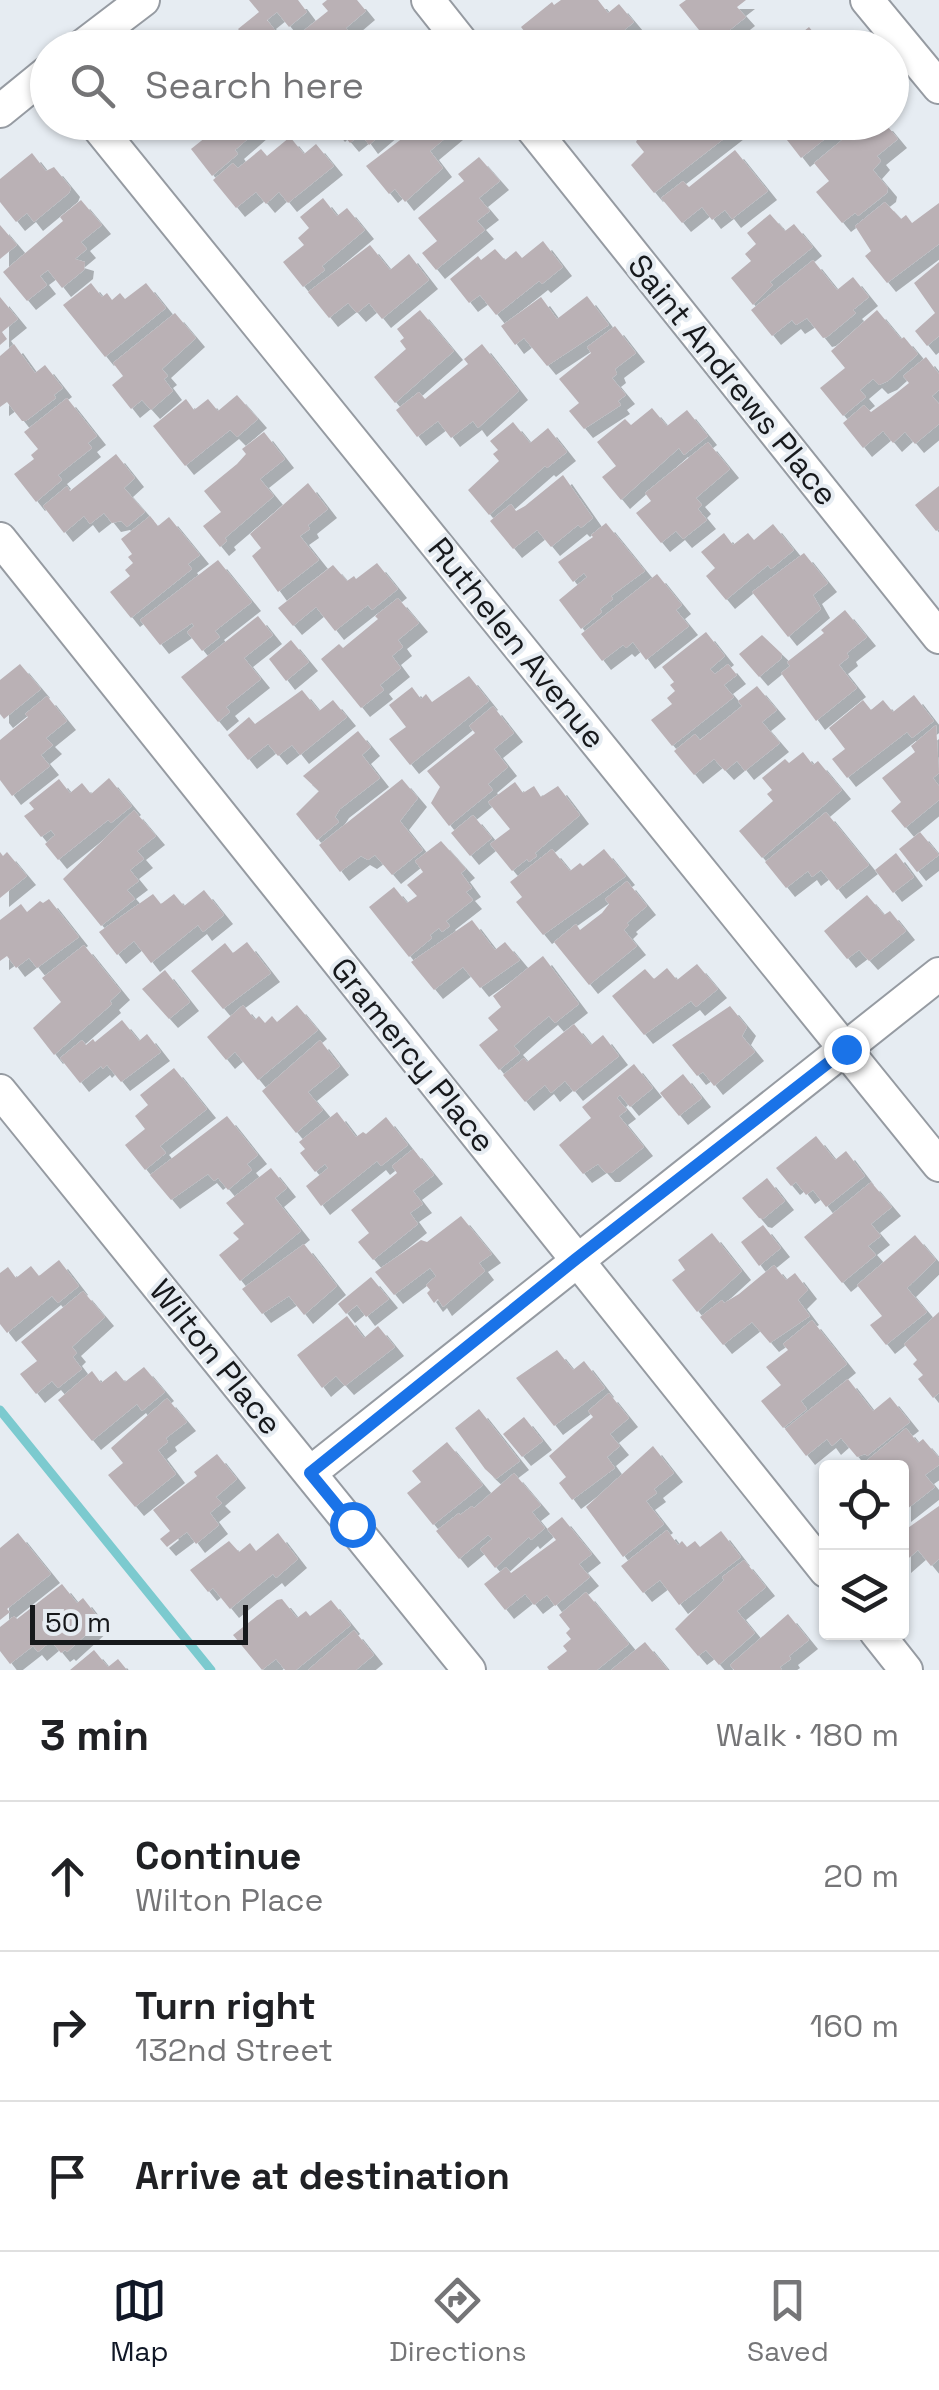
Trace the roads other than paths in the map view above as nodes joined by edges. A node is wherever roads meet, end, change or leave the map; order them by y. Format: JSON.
{"nodes":[{"id":1,"x":142,"y":0,"type":"edge"},
{"id":2,"x":428,"y":0,"type":"edge"},
{"id":3,"x":867,"y":0,"type":"edge"},
{"id":4,"x":103,"y":30,"type":"edge"},
{"id":5,"x":452,"y":30,"type":"edge"},
{"id":6,"x":892,"y":30,"type":"edge"},
{"id":7,"x":909,"y":51,"type":"edge"},
{"id":8,"x":30,"y":86,"type":"edge"},
{"id":9,"x":939,"y":88,"type":"edge"},
{"id":10,"x":0,"y":110,"type":"edge"},
{"id":11,"x":109,"y":140,"type":"edge"},
{"id":12,"x":540,"y":140,"type":"edge"},
{"id":13,"x":0,"y":538,"type":"edge"},
{"id":14,"x":939,"y":637,"type":"edge"},
{"id":15,"x":939,"y":974,"type":"edge"},
{"id":16,"x":846,"y":1049,"type":"junction"},
{"id":17,"x":0,"y":1091,"type":"edge"},
{"id":18,"x":939,"y":1165,"type":"edge"},
{"id":19,"x":576,"y":1259,"type":"junction"},
{"id":20,"x":310,"y":1473,"type":"junction"},
{"id":21,"x":819,"y":1562,"type":"edge"},
{"id":22,"x":882,"y":1640,"type":"edge"},
{"id":23,"x":469,"y":1670,"type":"edge"},
{"id":24,"x":906,"y":1670,"type":"edge"}],
"edges":[{"from":1,"to":4,"type":"street"},
{"from":2,"to":5,"type":"street"},
{"from":3,"to":6,"type":"street"},
{"from":7,"to":9,"type":"street"},
{"from":8,"to":10,"type":"street"},
{"from":11,"to":16,"type":"street","name":"Ruthelen Avenue"},
{"from":12,"to":14,"type":"street","name":"Saint Andrews Place"},
{"from":13,"to":19,"type":"street","name":"Gramercy Place"},
{"from":15,"to":16,"type":"street"},
{"from":16,"to":18,"type":"street","name":"Ruthelen Avenue"},
{"from":16,"to":19,"type":"street"},
{"from":17,"to":20,"type":"street","name":"Wilton Place"},
{"from":19,"to":20,"type":"street"},
{"from":19,"to":21,"type":"street","name":"Gramercy Place"},
{"from":20,"to":23,"type":"street","name":"Wilton Place"},
{"from":22,"to":24,"type":"street"}]}
